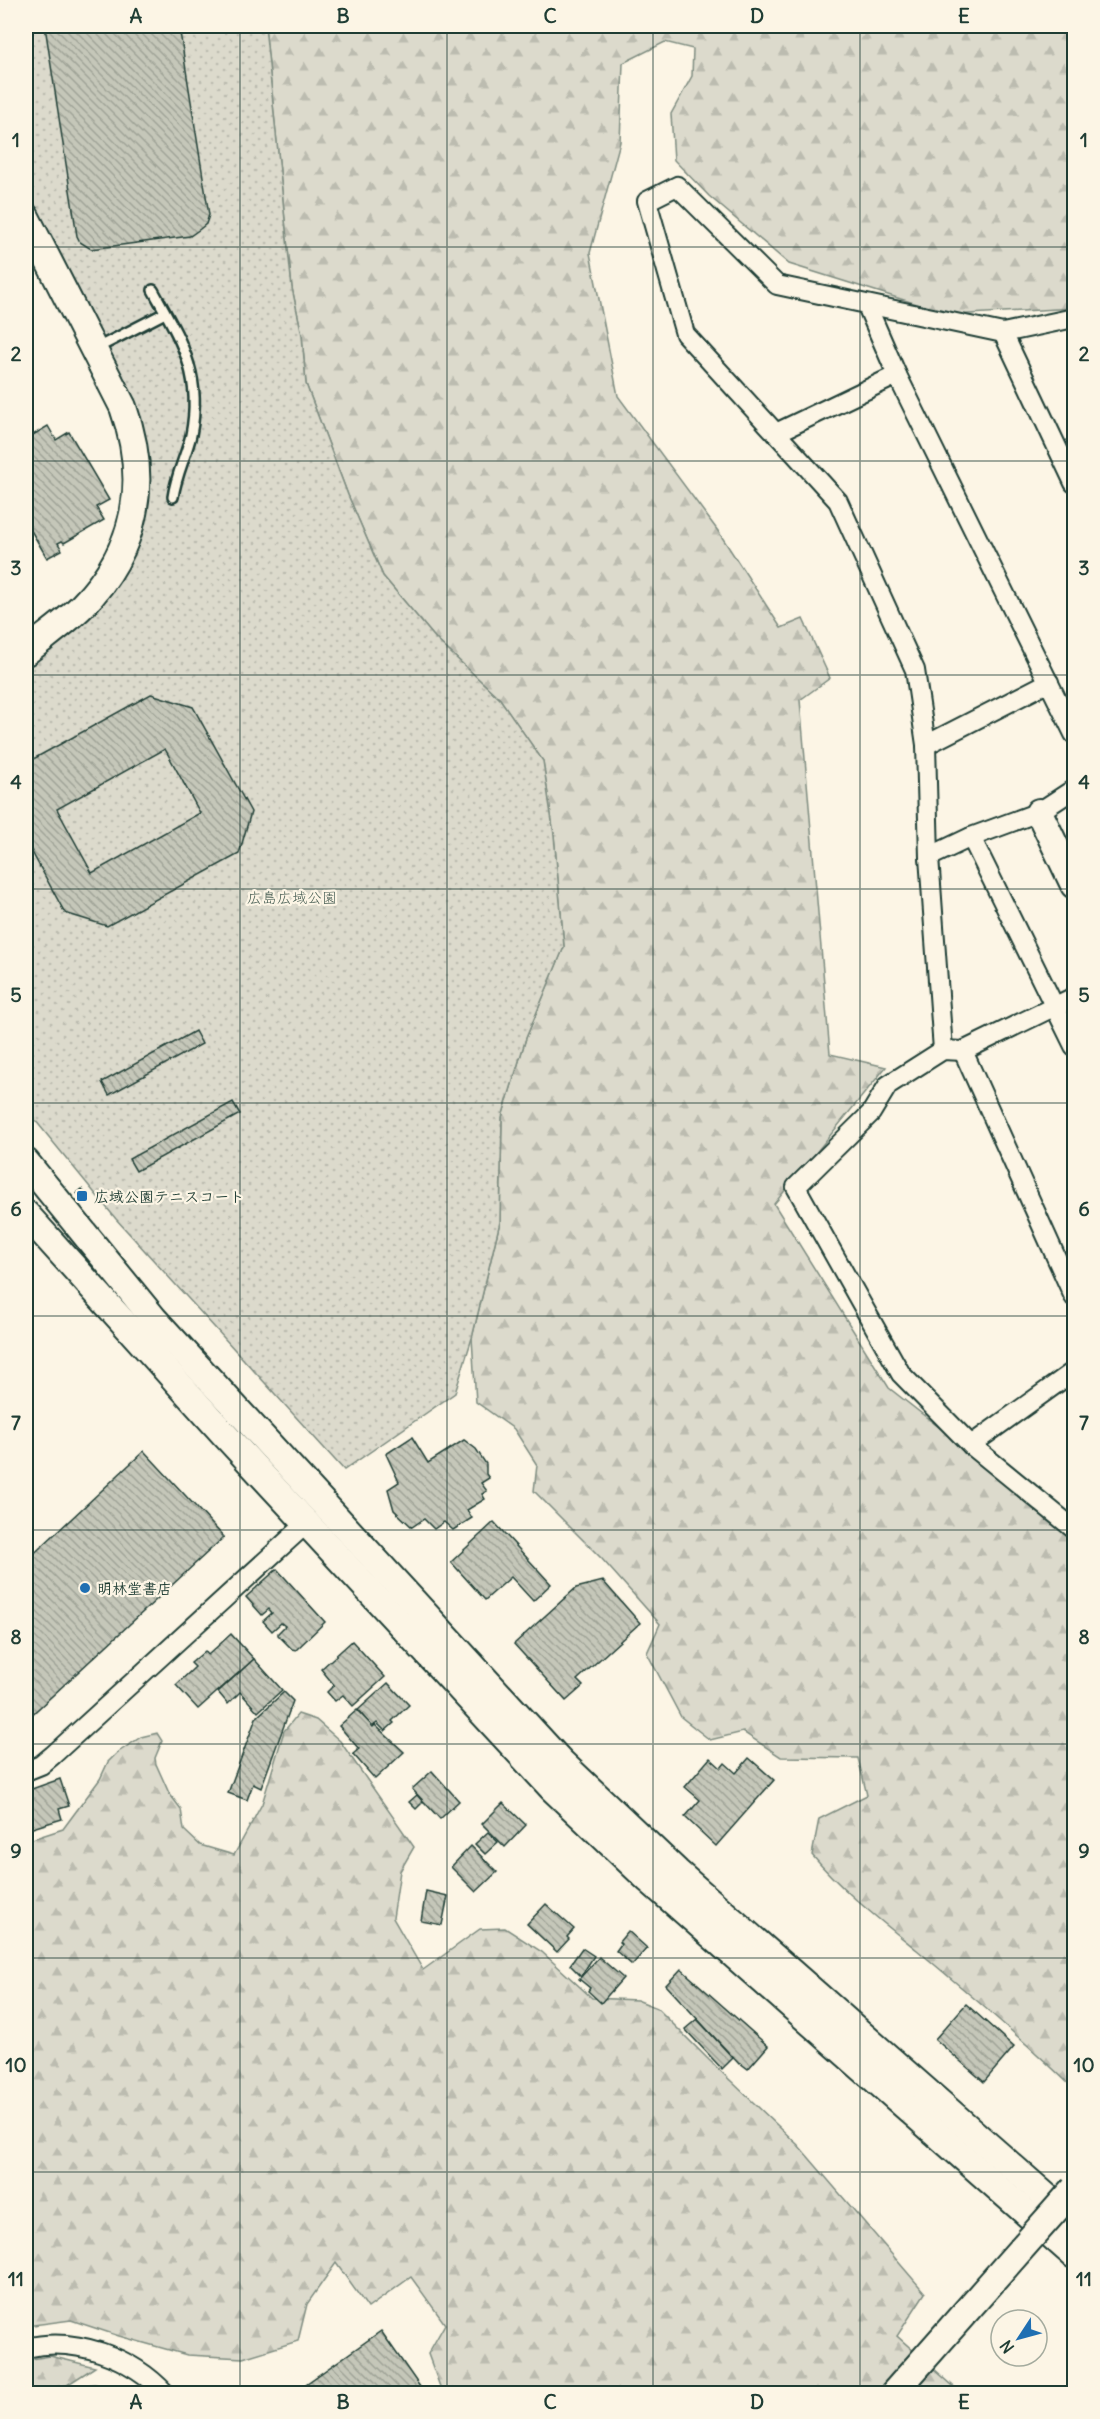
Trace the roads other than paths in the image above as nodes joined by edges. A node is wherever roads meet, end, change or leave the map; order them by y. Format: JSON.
{"nodes":[{"id":1,"x":26,"y":217,"type":"edge"},
{"id":2,"x":153,"y":290,"type":"dead end"},
{"id":3,"x":867,"y":306,"type":"junction"},
{"id":4,"x":165,"y":313,"type":"junction"},
{"id":5,"x":1074,"y":318,"type":"edge"},
{"id":6,"x":1003,"y":333,"type":"junction"},
{"id":7,"x":95,"y":350,"type":"junction"},
{"id":8,"x":897,"y":375,"type":"junction"},
{"id":9,"x":776,"y":433,"type":"junction"},
{"id":10,"x":1074,"y":483,"type":"edge"},
{"id":11,"x":173,"y":497,"type":"dead end"},
{"id":12,"x":26,"y":652,"type":"edge"},
{"id":13,"x":1049,"y":682,"type":"junction"},
{"id":14,"x":1074,"y":734,"type":"edge"},
{"id":15,"x":926,"y":745,"type":"junction"},
{"id":16,"x":1074,"y":789,"type":"edge"},
{"id":17,"x":1039,"y":812,"type":"junction"},
{"id":18,"x":971,"y":837,"type":"junction"},
{"id":19,"x":929,"y":857,"type":"junction"},
{"id":20,"x":1074,"y":885,"type":"edge"},
{"id":21,"x":1074,"y":997,"type":"edge"},
{"id":22,"x":1056,"y":1006,"type":"junction"},
{"id":23,"x":1074,"y":1046,"type":"edge"},
{"id":24,"x":943,"y":1050,"type":"junction"},
{"id":25,"x":963,"y":1051,"type":"junction"},
{"id":26,"x":26,"y":1162,"type":"edge"},
{"id":27,"x":26,"y":1214,"type":"edge"},
{"id":28,"x":1074,"y":1298,"type":"edge"},
{"id":29,"x":1074,"y":1371,"type":"edge"},
{"id":30,"x":971,"y":1445,"type":"junction"},
{"id":31,"x":307,"y":1524,"type":"junction"},
{"id":32,"x":1074,"y":1530,"type":"edge"},
{"id":33,"x":26,"y":1771,"type":"edge"},
{"id":34,"x":1074,"y":2189,"type":"edge"},
{"id":35,"x":1074,"y":2221,"type":"edge"},
{"id":36,"x":1074,"y":2255,"type":"edge"},
{"id":37,"x":26,"y":2348,"type":"edge"},
{"id":38,"x":166,"y":2394,"type":"edge"},
{"id":39,"x":893,"y":2394,"type":"edge"}],
"edges":[{"from":1,"to":7,"type":"street"},
{"from":2,"to":4,"type":"lane"},
{"from":3,"to":6,"type":"street"},
{"from":3,"to":8,"type":"street"},
{"from":3,"to":9,"type":"street"},
{"from":4,"to":7,"type":"lane"},
{"from":4,"to":11,"type":"lane"},
{"from":5,"to":6,"type":"street"},
{"from":6,"to":10,"type":"street"},
{"from":7,"to":12,"type":"street"},
{"from":8,"to":9,"type":"street"},
{"from":8,"to":13,"type":"street"},
{"from":9,"to":15,"type":"street"},
{"from":13,"to":14,"type":"street"},
{"from":13,"to":15,"type":"street"},
{"from":15,"to":19,"type":"street"},
{"from":16,"to":17,"type":"street"},
{"from":17,"to":18,"type":"street"},
{"from":17,"to":20,"type":"street"},
{"from":18,"to":19,"type":"street"},
{"from":18,"to":22,"type":"street"},
{"from":19,"to":24,"type":"street"},
{"from":21,"to":22,"type":"street"},
{"from":22,"to":23,"type":"street"},
{"from":22,"to":25,"type":"street"},
{"from":24,"to":25,"type":"street"},
{"from":24,"to":30,"type":"street"},
{"from":25,"to":28,"type":"street"},
{"from":26,"to":35,"type":"street"},
{"from":27,"to":31,"type":"street"},
{"from":29,"to":30,"type":"street"},
{"from":30,"to":32,"type":"street"},
{"from":31,"to":33,"type":"street"},
{"from":31,"to":36,"type":"street"},
{"from":34,"to":39,"type":"street","bridge":true},
{"from":37,"to":38,"type":"street"}]}
